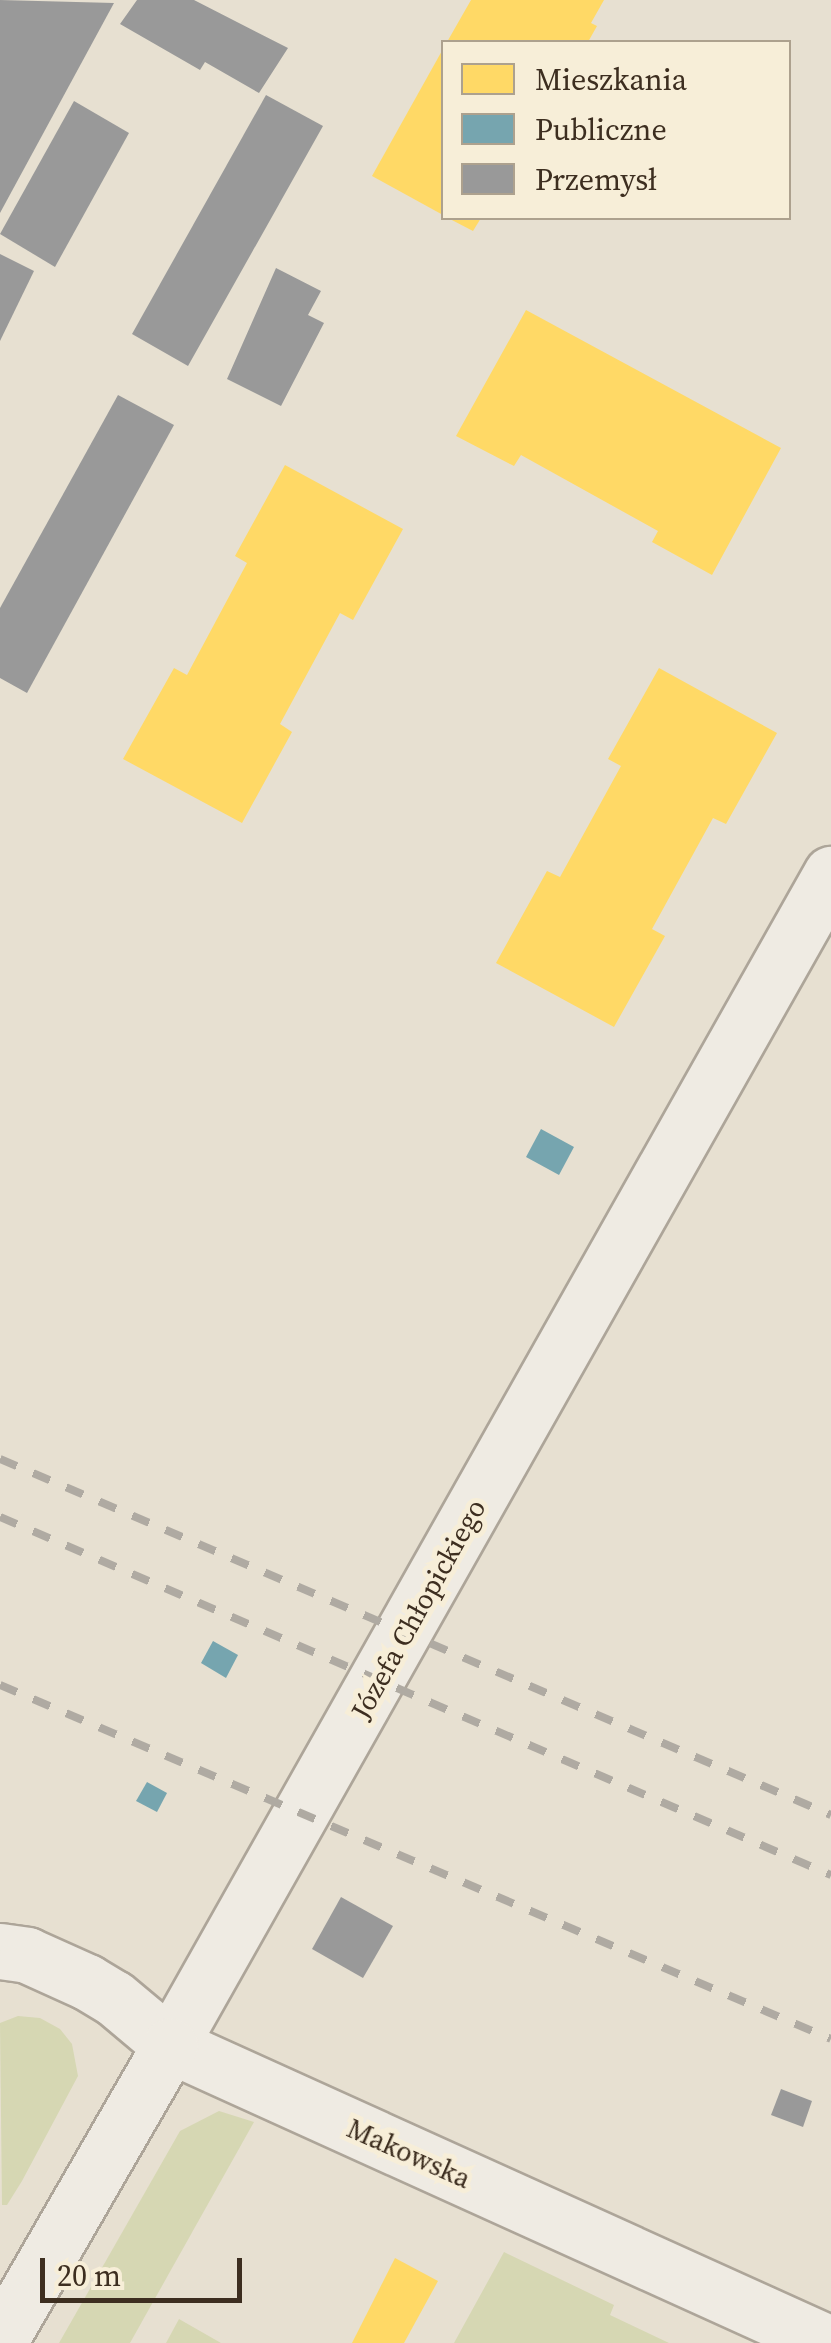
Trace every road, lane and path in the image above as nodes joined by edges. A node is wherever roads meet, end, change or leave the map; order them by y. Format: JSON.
{"nodes":[{"id":1,"x":831,"y":874,"type":"edge"},
{"id":2,"x":0,"y":1950,"type":"edge"},
{"id":3,"x":170,"y":2045,"type":"junction"},
{"id":4,"x":0,"y":2340,"type":"edge"},
{"id":5,"x":812,"y":2340,"type":"edge"}],
"edges":[{"from":1,"to":3,"type":"street","name":"Józefa Chłopickiego"},
{"from":2,"to":3,"type":"street","name":"Makowska"},
{"from":3,"to":4,"type":"street","name":"Józefa Chłopickiego"},
{"from":3,"to":5,"type":"street","name":"Makowska"}]}
